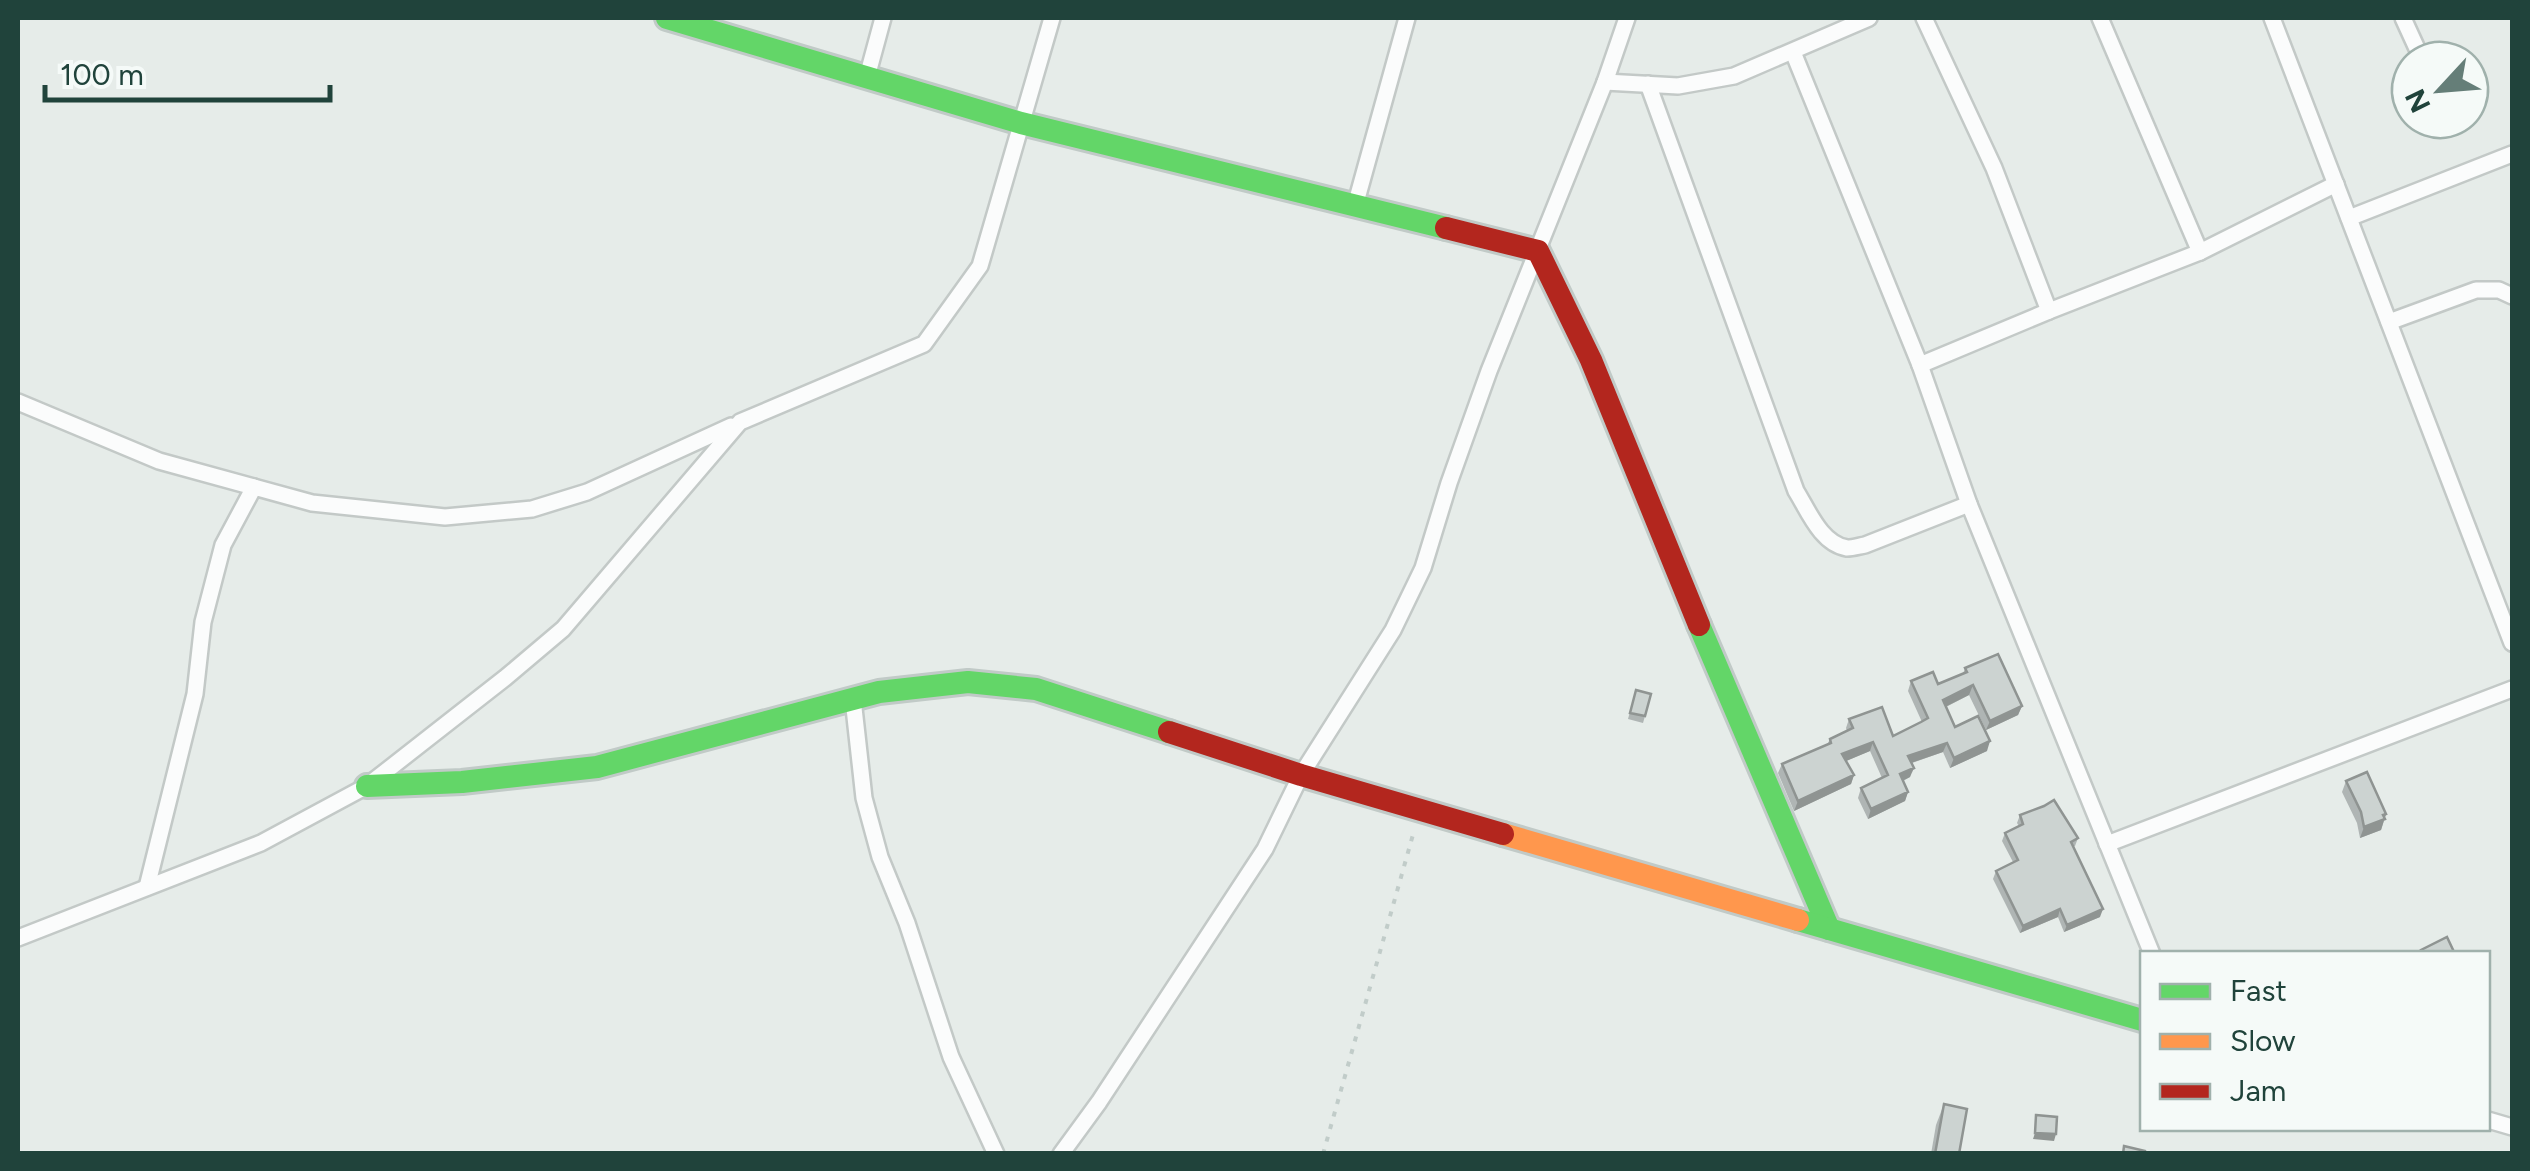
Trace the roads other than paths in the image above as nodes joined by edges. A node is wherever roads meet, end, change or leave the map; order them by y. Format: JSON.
{"nodes":[{"id":1,"x":668,"y":18,"type":"edge"},
{"id":2,"x":883,"y":18,"type":"edge"},
{"id":3,"x":1052,"y":18,"type":"edge"},
{"id":4,"x":1407,"y":18,"type":"edge"},
{"id":5,"x":1627,"y":18,"type":"edge"},
{"id":6,"x":1869,"y":18,"type":"edge"},
{"id":7,"x":1924,"y":18,"type":"edge"},
{"id":8,"x":2100,"y":18,"type":"edge"},
{"id":9,"x":2272,"y":18,"type":"edge"},
{"id":10,"x":1792,"y":52,"type":"junction"},
{"id":11,"x":866,"y":77,"type":"junction"},
{"id":12,"x":1605,"y":82,"type":"junction"},
{"id":13,"x":1648,"y":84,"type":"junction"},
{"id":14,"x":1021,"y":123,"type":"junction"},
{"id":15,"x":2512,"y":154,"type":"edge"},
{"id":16,"x":2336,"y":184,"type":"junction"},
{"id":17,"x":1355,"y":206,"type":"junction"},
{"id":18,"x":2349,"y":218,"type":"junction"},
{"id":19,"x":1538,"y":251,"type":"junction"},
{"id":20,"x":2200,"y":252,"type":"junction"},
{"id":21,"x":2512,"y":296,"type":"edge"},
{"id":22,"x":2049,"y":310,"type":"junction"},
{"id":23,"x":2389,"y":322,"type":"junction"},
{"id":24,"x":1920,"y":365,"type":"junction"},
{"id":25,"x":18,"y":402,"type":"edge"},
{"id":26,"x":740,"y":422,"type":"junction"},
{"id":27,"x":254,"y":486,"type":"junction"},
{"id":28,"x":1968,"y":504,"type":"junction"},
{"id":29,"x":2512,"y":643,"type":"edge"},
{"id":30,"x":2512,"y":689,"type":"edge"},
{"id":31,"x":853,"y":699,"type":"junction"},
{"id":32,"x":1301,"y":775,"type":"junction"},
{"id":33,"x":367,"y":786,"type":"junction"},
{"id":34,"x":2108,"y":844,"type":"junction"},
{"id":35,"x":147,"y":887,"type":"junction"},
{"id":36,"x":1830,"y":929,"type":"junction"},
{"id":37,"x":18,"y":938,"type":"edge"},
{"id":38,"x":2151,"y":951,"type":"edge"},
{"id":39,"x":2140,"y":1019,"type":"edge"},
{"id":40,"x":996,"y":1154,"type":"edge"},
{"id":41,"x":1061,"y":1154,"type":"edge"}],
"edges":[{"from":1,"to":11,"type":"street"},
{"from":2,"to":11,"type":"street"},
{"from":3,"to":14,"type":"street"},
{"from":4,"to":17,"type":"street"},
{"from":5,"to":12,"type":"street"},
{"from":6,"to":10,"type":"street"},
{"from":7,"to":22,"type":"street"},
{"from":8,"to":20,"type":"street"},
{"from":9,"to":16,"type":"street"},
{"from":10,"to":13,"type":"street"},
{"from":10,"to":24,"type":"street"},
{"from":11,"to":14,"type":"street"},
{"from":12,"to":13,"type":"street"},
{"from":12,"to":19,"type":"street"},
{"from":13,"to":28,"type":"street"},
{"from":14,"to":17,"type":"street"},
{"from":14,"to":26,"type":"street"},
{"from":15,"to":18,"type":"street"},
{"from":16,"to":18,"type":"street"},
{"from":16,"to":20,"type":"street"},
{"from":17,"to":19,"type":"street"},
{"from":18,"to":23,"type":"street"},
{"from":19,"to":32,"type":"street"},
{"from":19,"to":36,"type":"street"},
{"from":20,"to":22,"type":"street"},
{"from":21,"to":23,"type":"street"},
{"from":22,"to":24,"type":"street"},
{"from":23,"to":29,"type":"street"},
{"from":24,"to":28,"type":"street"},
{"from":25,"to":27,"type":"street"},
{"from":26,"to":27,"type":"street"},
{"from":26,"to":33,"type":"street"},
{"from":27,"to":35,"type":"street"},
{"from":28,"to":34,"type":"street"},
{"from":30,"to":34,"type":"street"},
{"from":31,"to":32,"type":"street"},
{"from":31,"to":33,"type":"street"},
{"from":31,"to":40,"type":"street"},
{"from":32,"to":36,"type":"street"},
{"from":32,"to":41,"type":"street"},
{"from":33,"to":35,"type":"street"},
{"from":34,"to":38,"type":"street"},
{"from":35,"to":37,"type":"street"},
{"from":36,"to":39,"type":"street"}]}
